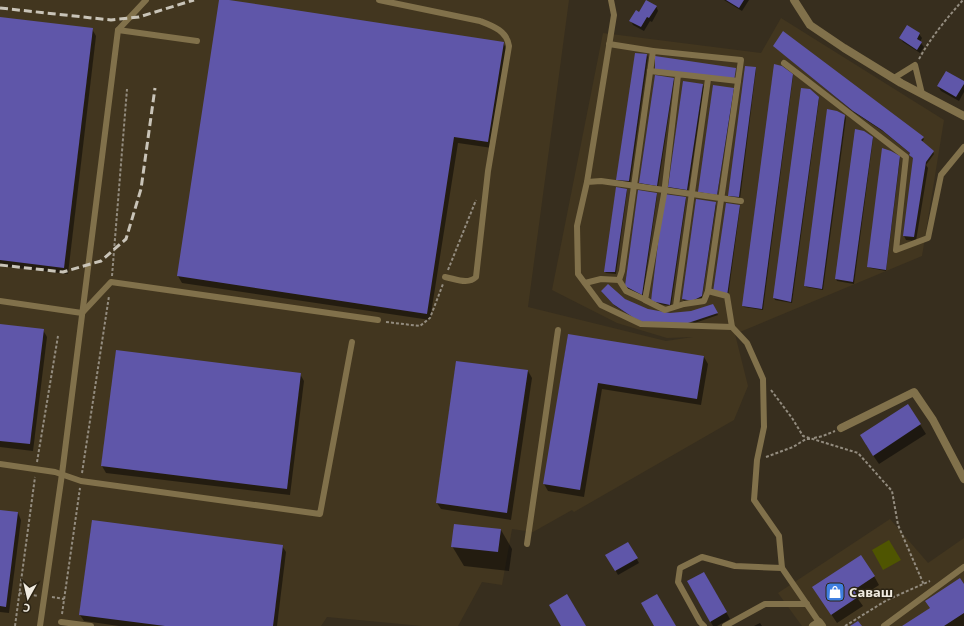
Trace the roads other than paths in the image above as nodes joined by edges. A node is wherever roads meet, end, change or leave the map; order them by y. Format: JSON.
{"nodes":[{"id":1,"x":146,"y":0,"type":"edge"},
{"id":2,"x":379,"y":0,"type":"edge"},
{"id":3,"x":611,"y":0,"type":"edge"},
{"id":4,"x":794,"y":0,"type":"edge"},
{"id":5,"x":118,"y":30,"type":"junction"},
{"id":6,"x":197,"y":41,"type":"dead end"},
{"id":7,"x":609,"y":44,"type":"junction"},
{"id":8,"x":652,"y":51,"type":"junction"},
{"id":9,"x":784,"y":63,"type":"dead end"},
{"id":10,"x":650,"y":71,"type":"junction"},
{"id":11,"x":678,"y":75,"type":"junction"},
{"id":12,"x":894,"y":78,"type":"junction"},
{"id":13,"x":708,"y":79,"type":"junction"},
{"id":14,"x":738,"y":81,"type":"junction"},
{"id":15,"x":922,"y":94,"type":"junction"},
{"id":16,"x":964,"y":116,"type":"edge"},
{"id":17,"x":964,"y":147,"type":"edge"},
{"id":18,"x":587,"y":182,"type":"junction"},
{"id":19,"x":634,"y":186,"type":"junction"},
{"id":20,"x":665,"y":190,"type":"junction"},
{"id":21,"x":692,"y":194,"type":"junction"},
{"id":22,"x":721,"y":198,"type":"junction"},
{"id":23,"x":741,"y":201,"type":"dead end"},
{"id":24,"x":445,"y":277,"type":"road end"},
{"id":25,"x":619,"y":280,"type":"junction"},
{"id":26,"x":585,"y":283,"type":"junction"},
{"id":27,"x":708,"y":292,"type":"junction"},
{"id":28,"x":0,"y":301,"type":"edge"},
{"id":29,"x":649,"y":302,"type":"junction"},
{"id":30,"x":676,"y":306,"type":"junction"},
{"id":31,"x":82,"y":313,"type":"junction"},
{"id":32,"x":378,"y":320,"type":"road end"},
{"id":33,"x":732,"y":327,"type":"junction"},
{"id":34,"x":558,"y":330,"type":"dead end"},
{"id":35,"x":352,"y":342,"type":"dead end"},
{"id":36,"x":841,"y":428,"type":"road end"},
{"id":37,"x":0,"y":464,"type":"edge"},
{"id":38,"x":62,"y":474,"type":"junction"},
{"id":39,"x":964,"y":479,"type":"edge"},
{"id":40,"x":527,"y":544,"type":"dead end"},
{"id":41,"x":964,"y":567,"type":"edge"},
{"id":42,"x":782,"y":568,"type":"junction"},
{"id":43,"x":807,"y":604,"type":"junction"},
{"id":44,"x":61,"y":622,"type":"road end"},
{"id":45,"x":818,"y":625,"type":"edge"},
{"id":46,"x":40,"y":626,"type":"edge"},
{"id":47,"x":91,"y":626,"type":"edge"},
{"id":48,"x":704,"y":626,"type":"edge"},
{"id":49,"x":725,"y":626,"type":"edge"},
{"id":50,"x":884,"y":626,"type":"edge"}],
"edges":[{"from":1,"to":5,"type":"lane"},
{"from":2,"to":24,"type":"lane"},
{"from":3,"to":7,"type":"lane"},
{"from":4,"to":12,"type":"street"},
{"from":5,"to":6,"type":"lane"},
{"from":5,"to":31,"type":"lane"},
{"from":7,"to":8,"type":"lane"},
{"from":7,"to":18,"type":"lane"},
{"from":8,"to":10,"type":"lane"},
{"from":8,"to":14,"type":"lane"},
{"from":9,"to":17,"type":"lane"},
{"from":10,"to":11,"type":"lane"},
{"from":10,"to":19,"type":"lane"},
{"from":11,"to":13,"type":"lane"},
{"from":11,"to":20,"type":"lane"},
{"from":12,"to":15,"type":"street"},
{"from":12,"to":15,"type":"lane"},
{"from":13,"to":14,"type":"lane"},
{"from":13,"to":21,"type":"lane"},
{"from":14,"to":22,"type":"lane"},
{"from":15,"to":16,"type":"street"},
{"from":18,"to":19,"type":"lane"},
{"from":18,"to":26,"type":"lane"},
{"from":19,"to":20,"type":"lane"},
{"from":19,"to":25,"type":"lane"},
{"from":20,"to":21,"type":"lane"},
{"from":20,"to":29,"type":"lane"},
{"from":21,"to":22,"type":"lane"},
{"from":21,"to":30,"type":"lane"},
{"from":22,"to":23,"type":"lane"},
{"from":22,"to":27,"type":"lane"},
{"from":25,"to":26,"type":"lane"},
{"from":25,"to":29,"type":"lane"},
{"from":26,"to":33,"type":"lane"},
{"from":27,"to":30,"type":"lane"},
{"from":27,"to":33,"type":"lane"},
{"from":28,"to":31,"type":"lane"},
{"from":29,"to":30,"type":"lane"},
{"from":31,"to":32,"type":"lane"},
{"from":31,"to":38,"type":"lane"},
{"from":33,"to":42,"type":"lane"},
{"from":34,"to":40,"type":"lane"},
{"from":35,"to":38,"type":"lane"},
{"from":36,"to":39,"type":"street"},
{"from":37,"to":38,"type":"lane"},
{"from":38,"to":46,"type":"lane"},
{"from":41,"to":50,"type":"lane"},
{"from":42,"to":43,"type":"lane"},
{"from":42,"to":48,"type":"lane"},
{"from":43,"to":45,"type":"lane"},
{"from":43,"to":49,"type":"lane"},
{"from":44,"to":47,"type":"lane"}]}
